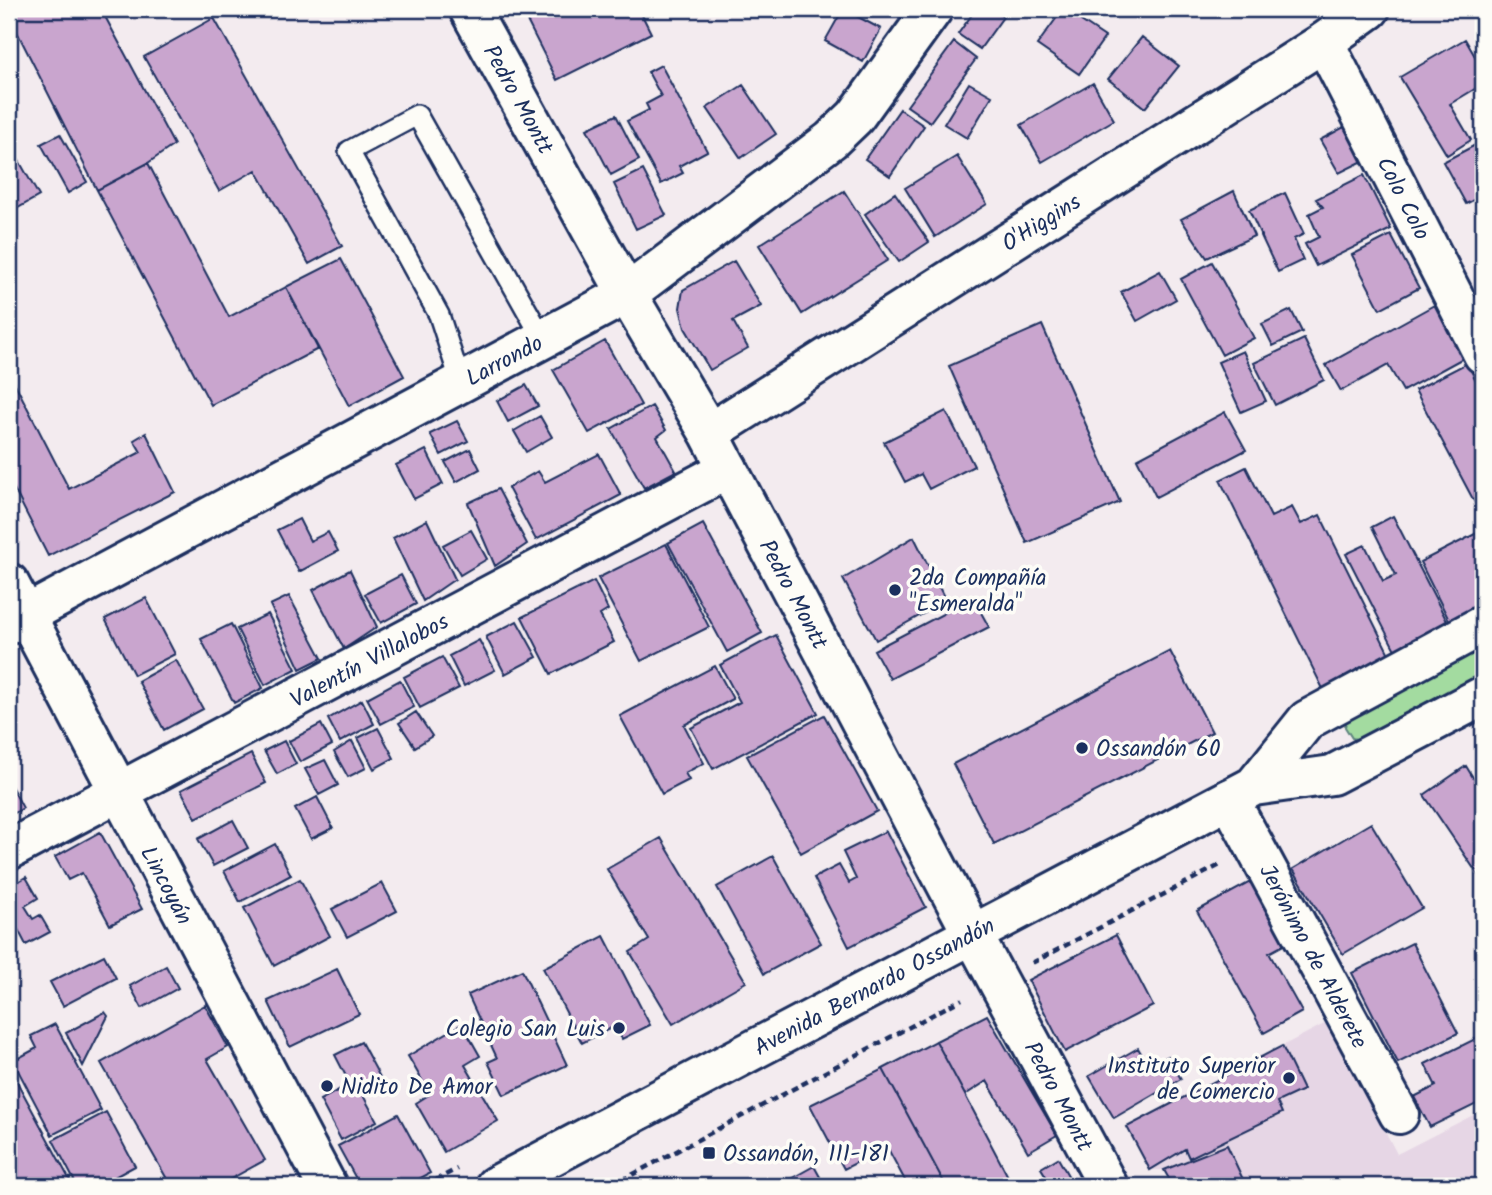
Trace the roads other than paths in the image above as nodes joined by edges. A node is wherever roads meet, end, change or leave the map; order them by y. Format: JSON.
{"nodes":[{"id":1,"x":469,"y":9,"type":"edge"},
{"id":2,"x":933,"y":9,"type":"edge"},
{"id":3,"x":1370,"y":9,"type":"edge"},
{"id":4,"x":1324,"y":42,"type":"junction"},
{"id":5,"x":628,"y":294,"type":"junction"},
{"id":6,"x":543,"y":339,"type":"junction"},
{"id":7,"x":1483,"y":354,"type":"edge"},
{"id":8,"x":461,"y":383,"type":"junction"},
{"id":9,"x":709,"y":433,"type":"junction"},
{"id":10,"x":728,"y":468,"type":"junction"},
{"id":11,"x":15,"y":607,"type":"edge"},
{"id":12,"x":1483,"y":625,"type":"edge"},
{"id":13,"x":1483,"y":696,"type":"edge"},
{"id":14,"x":1241,"y":792,"type":"junction"},
{"id":15,"x":118,"y":793,"type":"junction"},
{"id":16,"x":9,"y":850,"type":"edge"},
{"id":17,"x":972,"y":935,"type":"junction"},
{"id":18,"x":1399,"y":1114,"type":"dead end"},
{"id":19,"x":327,"y":1186,"type":"edge"},
{"id":20,"x":495,"y":1186,"type":"edge"},
{"id":21,"x":1108,"y":1186,"type":"edge"}],
"edges":[{"from":1,"to":5,"type":"street","name":"Pedro Montt"},
{"from":2,"to":5,"type":"street","name":"Larrondo"},
{"from":3,"to":4,"type":"street","name":"O'Higgins"},
{"from":4,"to":7,"type":"street","name":"Colo Colo"},
{"from":4,"to":9,"type":"street","name":"O'Higgins"},
{"from":5,"to":6,"type":"street","name":"Larrondo"},
{"from":5,"to":9,"type":"street","name":"Pedro Montt"},
{"from":6,"to":8,"type":"street","name":"Larrondo"},
{"from":6,"to":8,"type":"lane"},
{"from":8,"to":11,"type":"street","name":"Larrondo"},
{"from":9,"to":10,"type":"street","name":"Pedro Montt"},
{"from":10,"to":15,"type":"street","name":"Valentín Villalobos"},
{"from":10,"to":17,"type":"street","name":"Pedro Montt"},
{"from":11,"to":15,"type":"street","name":"Lincoyán"},
{"from":12,"to":14,"type":"street","name":"Avenida Bernardo Ossandón"},
{"from":13,"to":14,"type":"street","name":"Avenida Bernardo Ossandón"},
{"from":14,"to":17,"type":"street","name":"Avenida Bernardo Ossandón"},
{"from":14,"to":18,"type":"street","name":"Jerónimo de Alderete"},
{"from":15,"to":16,"type":"street","name":"Valentín Villalobos"},
{"from":15,"to":19,"type":"street","name":"Lincoyán"},
{"from":17,"to":20,"type":"street","name":"Avenida Bernardo Ossandón"},
{"from":17,"to":21,"type":"street","name":"Pedro Montt"}]}
